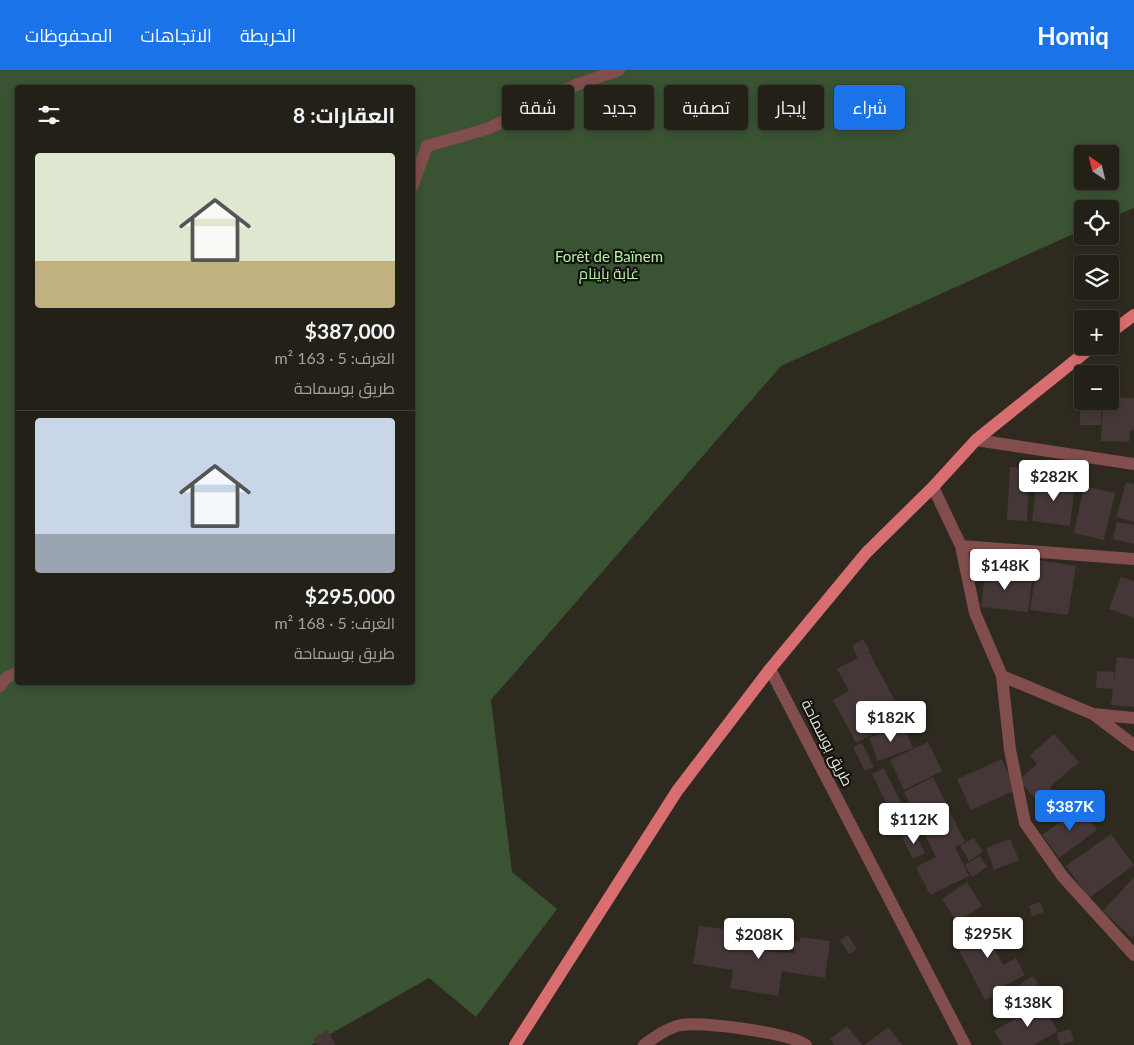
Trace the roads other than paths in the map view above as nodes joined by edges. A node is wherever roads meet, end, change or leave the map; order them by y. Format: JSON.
{"nodes":[{"id":1,"x":620,"y":70,"type":"edge"},
{"id":2,"x":415,"y":179,"type":"edge"},
{"id":3,"x":1134,"y":316,"type":"edge"},
{"id":4,"x":1119,"y":327,"type":"edge"},
{"id":5,"x":1082,"y":355,"type":"edge"},
{"id":6,"x":976,"y":440,"type":"junction"},
{"id":7,"x":1134,"y":464,"type":"edge"},
{"id":8,"x":933,"y":488,"type":"junction"},
{"id":9,"x":960,"y":546,"type":"junction"},
{"id":10,"x":1134,"y":560,"type":"edge"},
{"id":11,"x":770,"y":668,"type":"junction"},
{"id":12,"x":15,"y":674,"type":"edge"},
{"id":13,"x":1002,"y":676,"type":"junction"},
{"id":14,"x":0,"y":686,"type":"edge"},
{"id":15,"x":1093,"y":714,"type":"junction"},
{"id":16,"x":1134,"y":718,"type":"edge"},
{"id":17,"x":1134,"y":745,"type":"edge"},
{"id":18,"x":1134,"y":955,"type":"edge"},
{"id":19,"x":515,"y":1045,"type":"edge"},
{"id":20,"x":644,"y":1045,"type":"edge"},
{"id":21,"x":806,"y":1045,"type":"edge"},
{"id":22,"x":965,"y":1045,"type":"edge"}],
"edges":[{"from":1,"to":2,"type":"street"},
{"from":3,"to":4,"type":"main road"},
{"from":5,"to":6,"type":"main road"},
{"from":6,"to":7,"type":"street"},
{"from":6,"to":8,"type":"main road"},
{"from":8,"to":9,"type":"street"},
{"from":8,"to":11,"type":"main road"},
{"from":9,"to":10,"type":"street"},
{"from":9,"to":13,"type":"street"},
{"from":11,"to":19,"type":"main road"},
{"from":11,"to":22,"type":"street","name":"طريق بوسماحة"},
{"from":12,"to":14,"type":"street"},
{"from":13,"to":15,"type":"street"},
{"from":13,"to":18,"type":"street"},
{"from":15,"to":16,"type":"street"},
{"from":15,"to":17,"type":"street"},
{"from":20,"to":21,"type":"street"}]}
